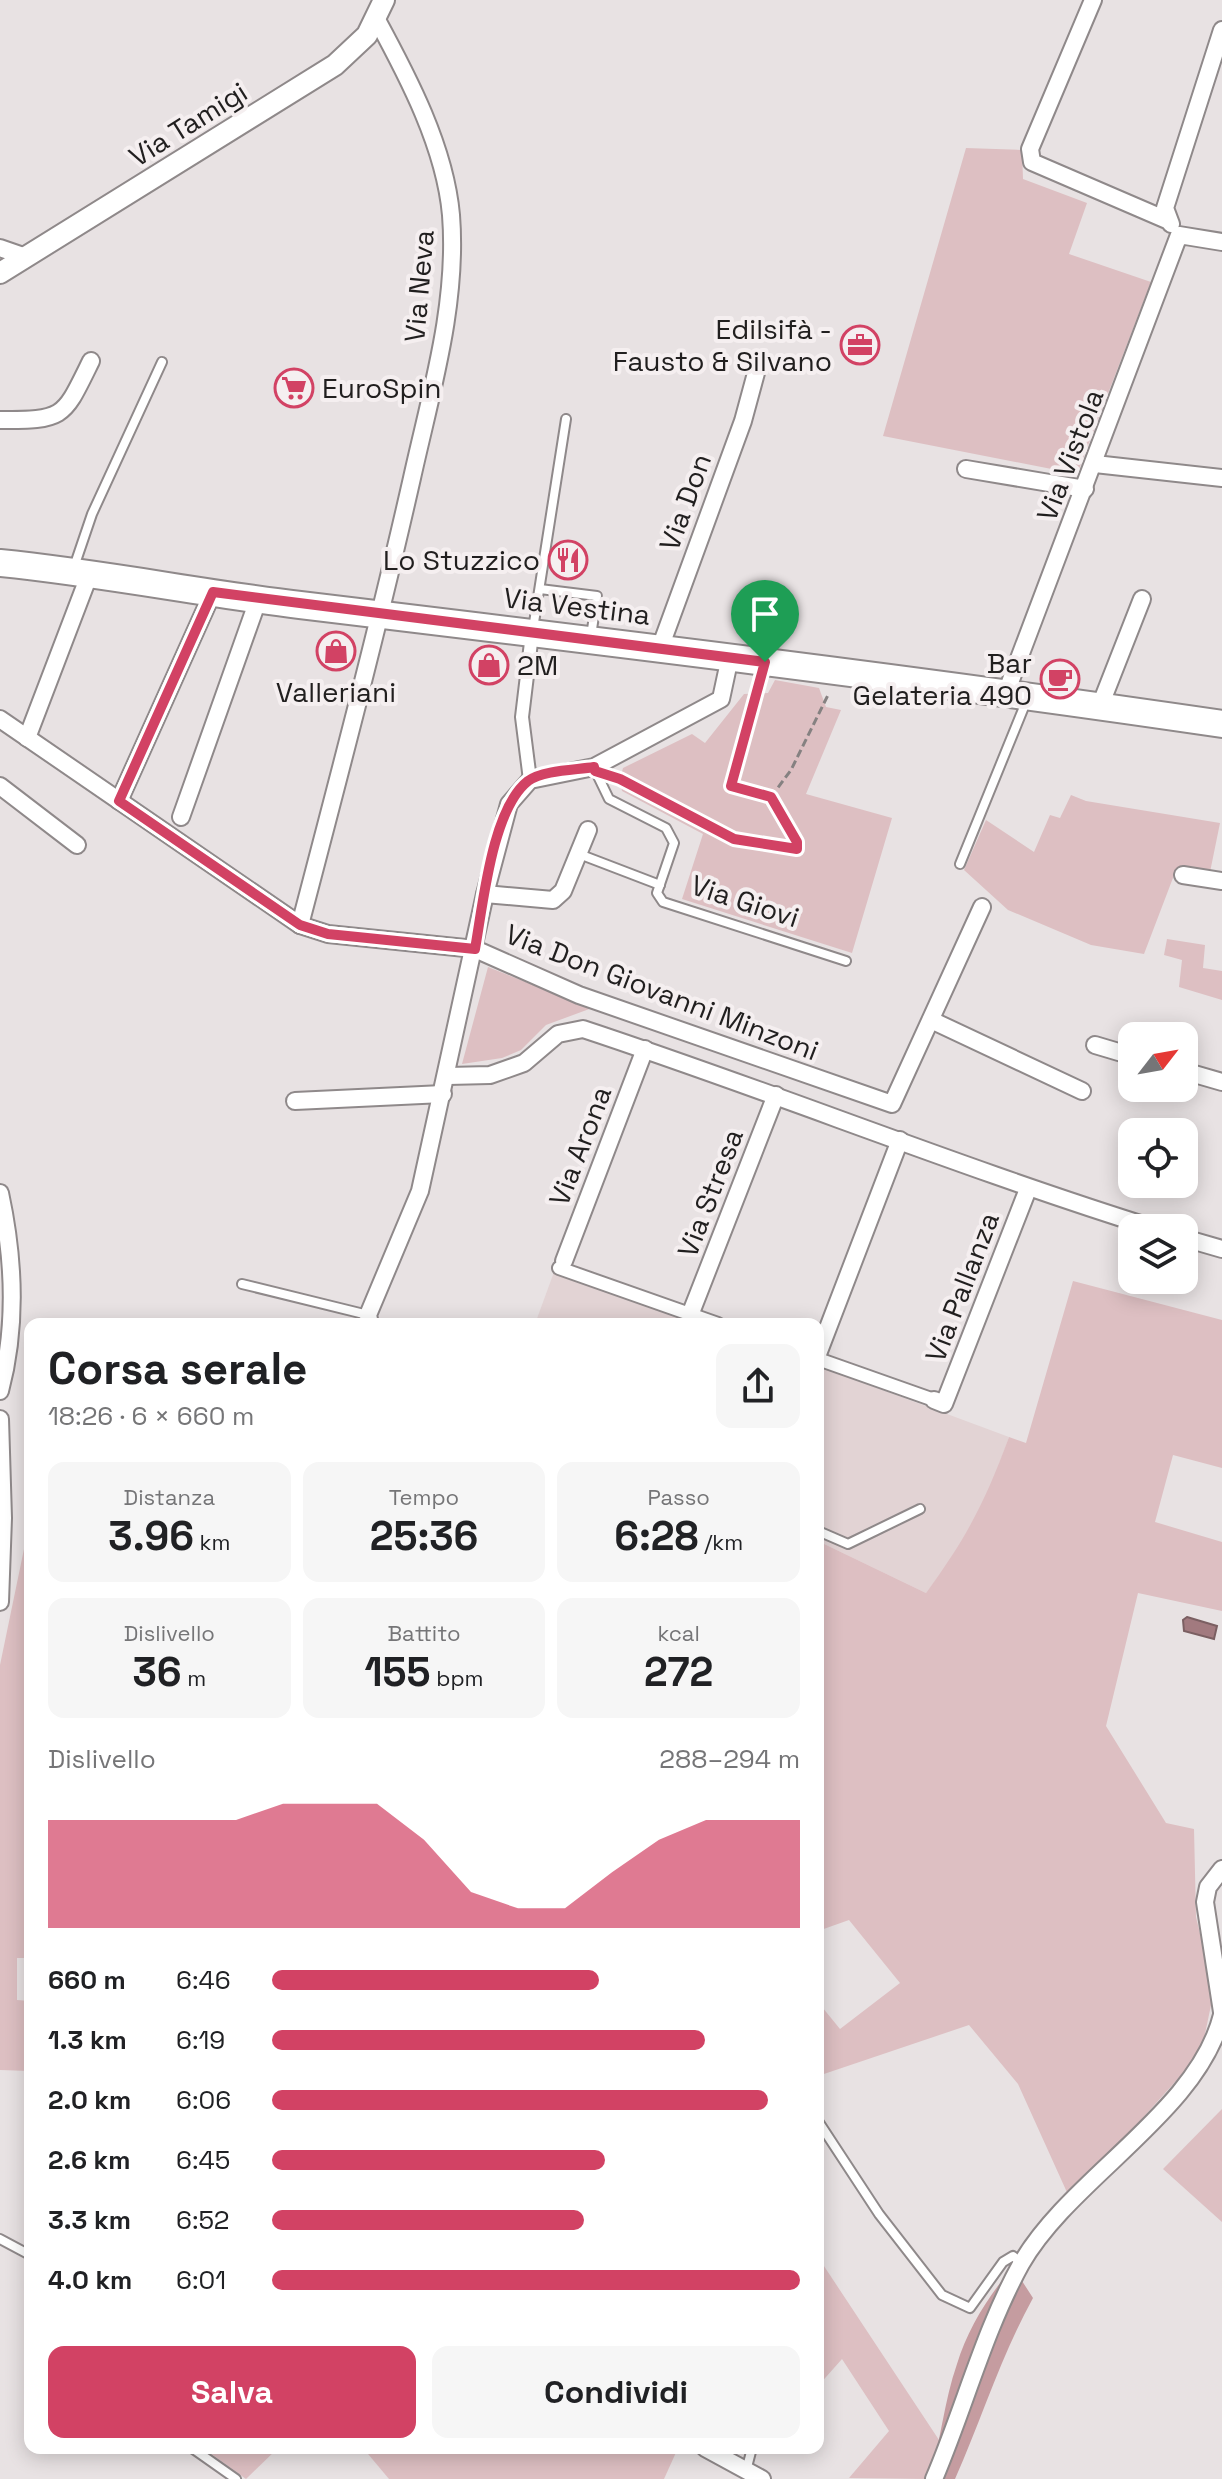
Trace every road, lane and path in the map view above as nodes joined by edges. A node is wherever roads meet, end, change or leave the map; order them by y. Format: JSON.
{"nodes":[{"id":1,"x":1093,"y":0,"type":"edge"},
{"id":2,"x":380,"y":9,"type":"edge"},
{"id":3,"x":1222,"y":30,"type":"edge"},
{"id":4,"x":1169,"y":221,"type":"junction"},
{"id":5,"x":1222,"y":230,"type":"edge"},
{"id":6,"x":1179,"y":235,"type":"junction"},
{"id":7,"x":1202,"y":239,"type":"junction"},
{"id":8,"x":1222,"y":242,"type":"edge"},
{"id":9,"x":0,"y":248,"type":"edge"},
{"id":10,"x":26,"y":257,"type":"junction"},
{"id":11,"x":0,"y":273,"type":"edge"},
{"id":12,"x":91,"y":361,"type":"dead end"},
{"id":13,"x":162,"y":362,"type":"dead end"},
{"id":14,"x":756,"y":373,"type":"dead end"},
{"id":15,"x":566,"y":419,"type":"dead end"},
{"id":16,"x":0,"y":420,"type":"edge"},
{"id":17,"x":1095,"y":464,"type":"junction"},
{"id":18,"x":966,"y":469,"type":"dead end"},
{"id":19,"x":1222,"y":478,"type":"edge"},
{"id":20,"x":1085,"y":489,"type":"junction"},
{"id":21,"x":0,"y":563,"type":"edge"},
{"id":22,"x":81,"y":571,"type":"junction"},
{"id":23,"x":540,"y":589,"type":"junction"},
{"id":24,"x":213,"y":592,"type":"junction"},
{"id":25,"x":1142,"y":599,"type":"dead end"},
{"id":26,"x":258,"y":600,"type":"junction"},
{"id":27,"x":381,"y":615,"type":"junction"},
{"id":28,"x":532,"y":634,"type":"junction"},
{"id":29,"x":591,"y":641,"type":"junction"},
{"id":30,"x":660,"y":648,"type":"junction"},
{"id":31,"x":730,"y":657,"type":"junction"},
{"id":32,"x":765,"y":662,"type":"junction"},
{"id":33,"x":835,"y":683,"type":"dead end"},
{"id":34,"x":1018,"y":694,"type":"junction"},
{"id":35,"x":1100,"y":706,"type":"junction"},
{"id":36,"x":0,"y":719,"type":"edge"},
{"id":37,"x":1222,"y":724,"type":"edge"},
{"id":38,"x":27,"y":738,"type":"junction"},
{"id":39,"x":595,"y":769,"type":"junction"},
{"id":40,"x":530,"y":780,"type":"junction"},
{"id":41,"x":0,"y":786,"type":"edge"},
{"id":42,"x":771,"y":797,"type":"junction"},
{"id":43,"x":119,"y":801,"type":"junction"},
{"id":44,"x":181,"y":817,"type":"dead end"},
{"id":45,"x":588,"y":830,"type":"dead end"},
{"id":46,"x":77,"y":845,"type":"dead end"},
{"id":47,"x":578,"y":854,"type":"junction"},
{"id":48,"x":960,"y":864,"type":"dead end"},
{"id":49,"x":1183,"y":875,"type":"dead end"},
{"id":50,"x":1222,"y":881,"type":"edge"},
{"id":51,"x":660,"y":885,"type":"junction"},
{"id":52,"x":485,"y":894,"type":"junction"},
{"id":53,"x":982,"y":907,"type":"dead end"},
{"id":54,"x":300,"y":925,"type":"junction"},
{"id":55,"x":475,"y":949,"type":"junction"},
{"id":56,"x":846,"y":961,"type":"dead end"},
{"id":57,"x":931,"y":1020,"type":"junction"},
{"id":58,"x":1095,"y":1045,"type":"dead end"},
{"id":59,"x":645,"y":1049,"type":"junction"},
{"id":60,"x":1118,"y":1052,"type":"edge"},
{"id":61,"x":1198,"y":1075,"type":"edge"},
{"id":62,"x":448,"y":1076,"type":"junction"},
{"id":63,"x":1222,"y":1082,"type":"edge"},
{"id":64,"x":1082,"y":1091,"type":"dead end"},
{"id":65,"x":443,"y":1094,"type":"junction"},
{"id":66,"x":776,"y":1095,"type":"junction"},
{"id":67,"x":295,"y":1101,"type":"dead end"},
{"id":68,"x":900,"y":1140,"type":"junction"},
{"id":69,"x":1028,"y":1189,"type":"junction"},
{"id":70,"x":0,"y":1193,"type":"edge"},
{"id":71,"x":1118,"y":1217,"type":"edge"},
{"id":72,"x":1198,"y":1242,"type":"edge"},
{"id":73,"x":1222,"y":1249,"type":"edge"},
{"id":74,"x":561,"y":1265,"type":"joint"},
{"id":75,"x":242,"y":1284,"type":"dead end"},
{"id":76,"x":692,"y":1312,"type":"junction"},
{"id":77,"x":356,"y":1318,"type":"edge"},
{"id":78,"x":367,"y":1318,"type":"edge"},
{"id":79,"x":705,"y":1318,"type":"edge"},
{"id":80,"x":824,"y":1340,"type":"edge"},
{"id":81,"x":824,"y":1358,"type":"edge"},
{"id":82,"x":0,"y":1391,"type":"edge"},
{"id":83,"x":939,"y":1402,"type":"joint"},
{"id":84,"x":0,"y":1419,"type":"edge"},
{"id":85,"x":920,"y":1509,"type":"dead end"},
{"id":86,"x":824,"y":1534,"type":"edge"},
{"id":87,"x":0,"y":1602,"type":"edge"},
{"id":88,"x":1222,"y":1869,"type":"edge"},
{"id":89,"x":1222,"y":2014,"type":"edge"},
{"id":90,"x":824,"y":2130,"type":"edge"},
{"id":91,"x":0,"y":2239,"type":"edge"},
{"id":92,"x":24,"y":2252,"type":"edge"},
{"id":93,"x":1022,"y":2263,"type":"junction"},
{"id":94,"x":201,"y":2454,"type":"edge"},
{"id":95,"x":715,"y":2454,"type":"edge"},
{"id":96,"x":750,"y":2454,"type":"edge"},
{"id":97,"x":745,"y":2472,"type":"junction"},
{"id":98,"x":236,"y":2479,"type":"edge"},
{"id":99,"x":762,"y":2479,"type":"edge"},
{"id":100,"x":934,"y":2479,"type":"edge"}],
"edges":[{"from":1,"to":4,"type":"street"},
{"from":2,"to":10,"type":"street","name":"Via Tamigi"},
{"from":2,"to":27,"type":"street","name":"Via Neva"},
{"from":3,"to":4,"type":"street"},
{"from":4,"to":6,"type":"street"},
{"from":5,"to":7,"type":"street"},
{"from":6,"to":7,"type":"street"},
{"from":6,"to":17,"type":"street","name":"Via Vistola"},
{"from":7,"to":8,"type":"street"},
{"from":9,"to":10,"type":"street"},
{"from":10,"to":11,"type":"street","name":"Via Tamigi"},
{"from":12,"to":16,"type":"street"},
{"from":13,"to":22,"type":"lane"},
{"from":14,"to":30,"type":"street","name":"Via Don"},
{"from":15,"to":23,"type":"lane"},
{"from":17,"to":19,"type":"street"},
{"from":17,"to":20,"type":"street","name":"Via Vistola"},
{"from":18,"to":20,"type":"street"},
{"from":20,"to":34,"type":"street","name":"Via Vistola"},
{"from":21,"to":22,"type":"main road","name":"Via Vestina"},
{"from":22,"to":24,"type":"main road","name":"Via Vestina"},
{"from":22,"to":38,"type":"street"},
{"from":23,"to":28,"type":"lane"},
{"from":23,"to":29,"type":"lane"},
{"from":24,"to":26,"type":"main road","name":"Via Vestina"},
{"from":24,"to":43,"type":"street"},
{"from":25,"to":35,"type":"street"},
{"from":26,"to":27,"type":"main road","name":"Via Vestina"},
{"from":26,"to":44,"type":"street"},
{"from":27,"to":28,"type":"main road","name":"Via Vestina"},
{"from":27,"to":54,"type":"street","name":"Via Neva"},
{"from":28,"to":29,"type":"main road","name":"Via Vestina"},
{"from":28,"to":40,"type":"street"},
{"from":29,"to":30,"type":"main road","name":"Via Vestina"},
{"from":30,"to":31,"type":"main road","name":"Via Vestina"},
{"from":31,"to":32,"type":"main road","name":"Via Vestina"},
{"from":31,"to":39,"type":"street"},
{"from":32,"to":34,"type":"main road","name":"Via Vestina"},
{"from":32,"to":42,"type":"path"},
{"from":33,"to":42,"type":"path"},
{"from":34,"to":35,"type":"main road","name":"Via Vestina"},
{"from":34,"to":48,"type":"lane"},
{"from":35,"to":37,"type":"main road","name":"Via Vestina"},
{"from":36,"to":38,"type":"street","name":"Via Don Giovanni Minzoni"},
{"from":38,"to":43,"type":"street","name":"Via Don Giovanni Minzoni"},
{"from":39,"to":40,"type":"street"},
{"from":39,"to":42,"type":"path"},
{"from":39,"to":51,"type":"lane","name":"Via Giovi"},
{"from":40,"to":52,"type":"street"},
{"from":41,"to":46,"type":"street"},
{"from":43,"to":54,"type":"street","name":"Via Don Giovanni Minzoni"},
{"from":45,"to":47,"type":"street"},
{"from":47,"to":51,"type":"lane"},
{"from":47,"to":52,"type":"street"},
{"from":49,"to":50,"type":"street"},
{"from":51,"to":56,"type":"lane","name":"Via Giovi"},
{"from":52,"to":55,"type":"street"},
{"from":53,"to":57,"type":"street","name":"Via Don Giovanni Minzoni"},
{"from":54,"to":55,"type":"street","name":"Via Don Giovanni Minzoni"},
{"from":55,"to":57,"type":"street","name":"Via Don Giovanni Minzoni"},
{"from":55,"to":62,"type":"street"},
{"from":57,"to":64,"type":"street"},
{"from":58,"to":60,"type":"street"},
{"from":59,"to":62,"type":"street"},
{"from":59,"to":66,"type":"street"},
{"from":59,"to":74,"type":"street","name":"Via Arona"},
{"from":61,"to":63,"type":"street"},
{"from":62,"to":65,"type":"street"},
{"from":65,"to":67,"type":"street"},
{"from":65,"to":78,"type":"street"},
{"from":66,"to":68,"type":"street"},
{"from":66,"to":76,"type":"street","name":"Via Stresa"},
{"from":68,"to":69,"type":"street"},
{"from":68,"to":80,"type":"street"},
{"from":69,"to":71,"type":"street"},
{"from":69,"to":83,"type":"street","name":"Via Pallanza"},
{"from":70,"to":82,"type":"street"},
{"from":72,"to":73,"type":"street"},
{"from":74,"to":76,"type":"street"},
{"from":75,"to":77,"type":"lane"},
{"from":76,"to":79,"type":"street"},
{"from":81,"to":83,"type":"street"},
{"from":84,"to":87,"type":"street"},
{"from":85,"to":86,"type":"lane"},
{"from":88,"to":89,"type":"street"},
{"from":89,"to":93,"type":"street"},
{"from":90,"to":93,"type":"lane"},
{"from":91,"to":92,"type":"lane"},
{"from":93,"to":100,"type":"street"},
{"from":94,"to":98,"type":"lane"},
{"from":95,"to":97,"type":"street"},
{"from":96,"to":97,"type":"lane"},
{"from":97,"to":99,"type":"street"}]}
